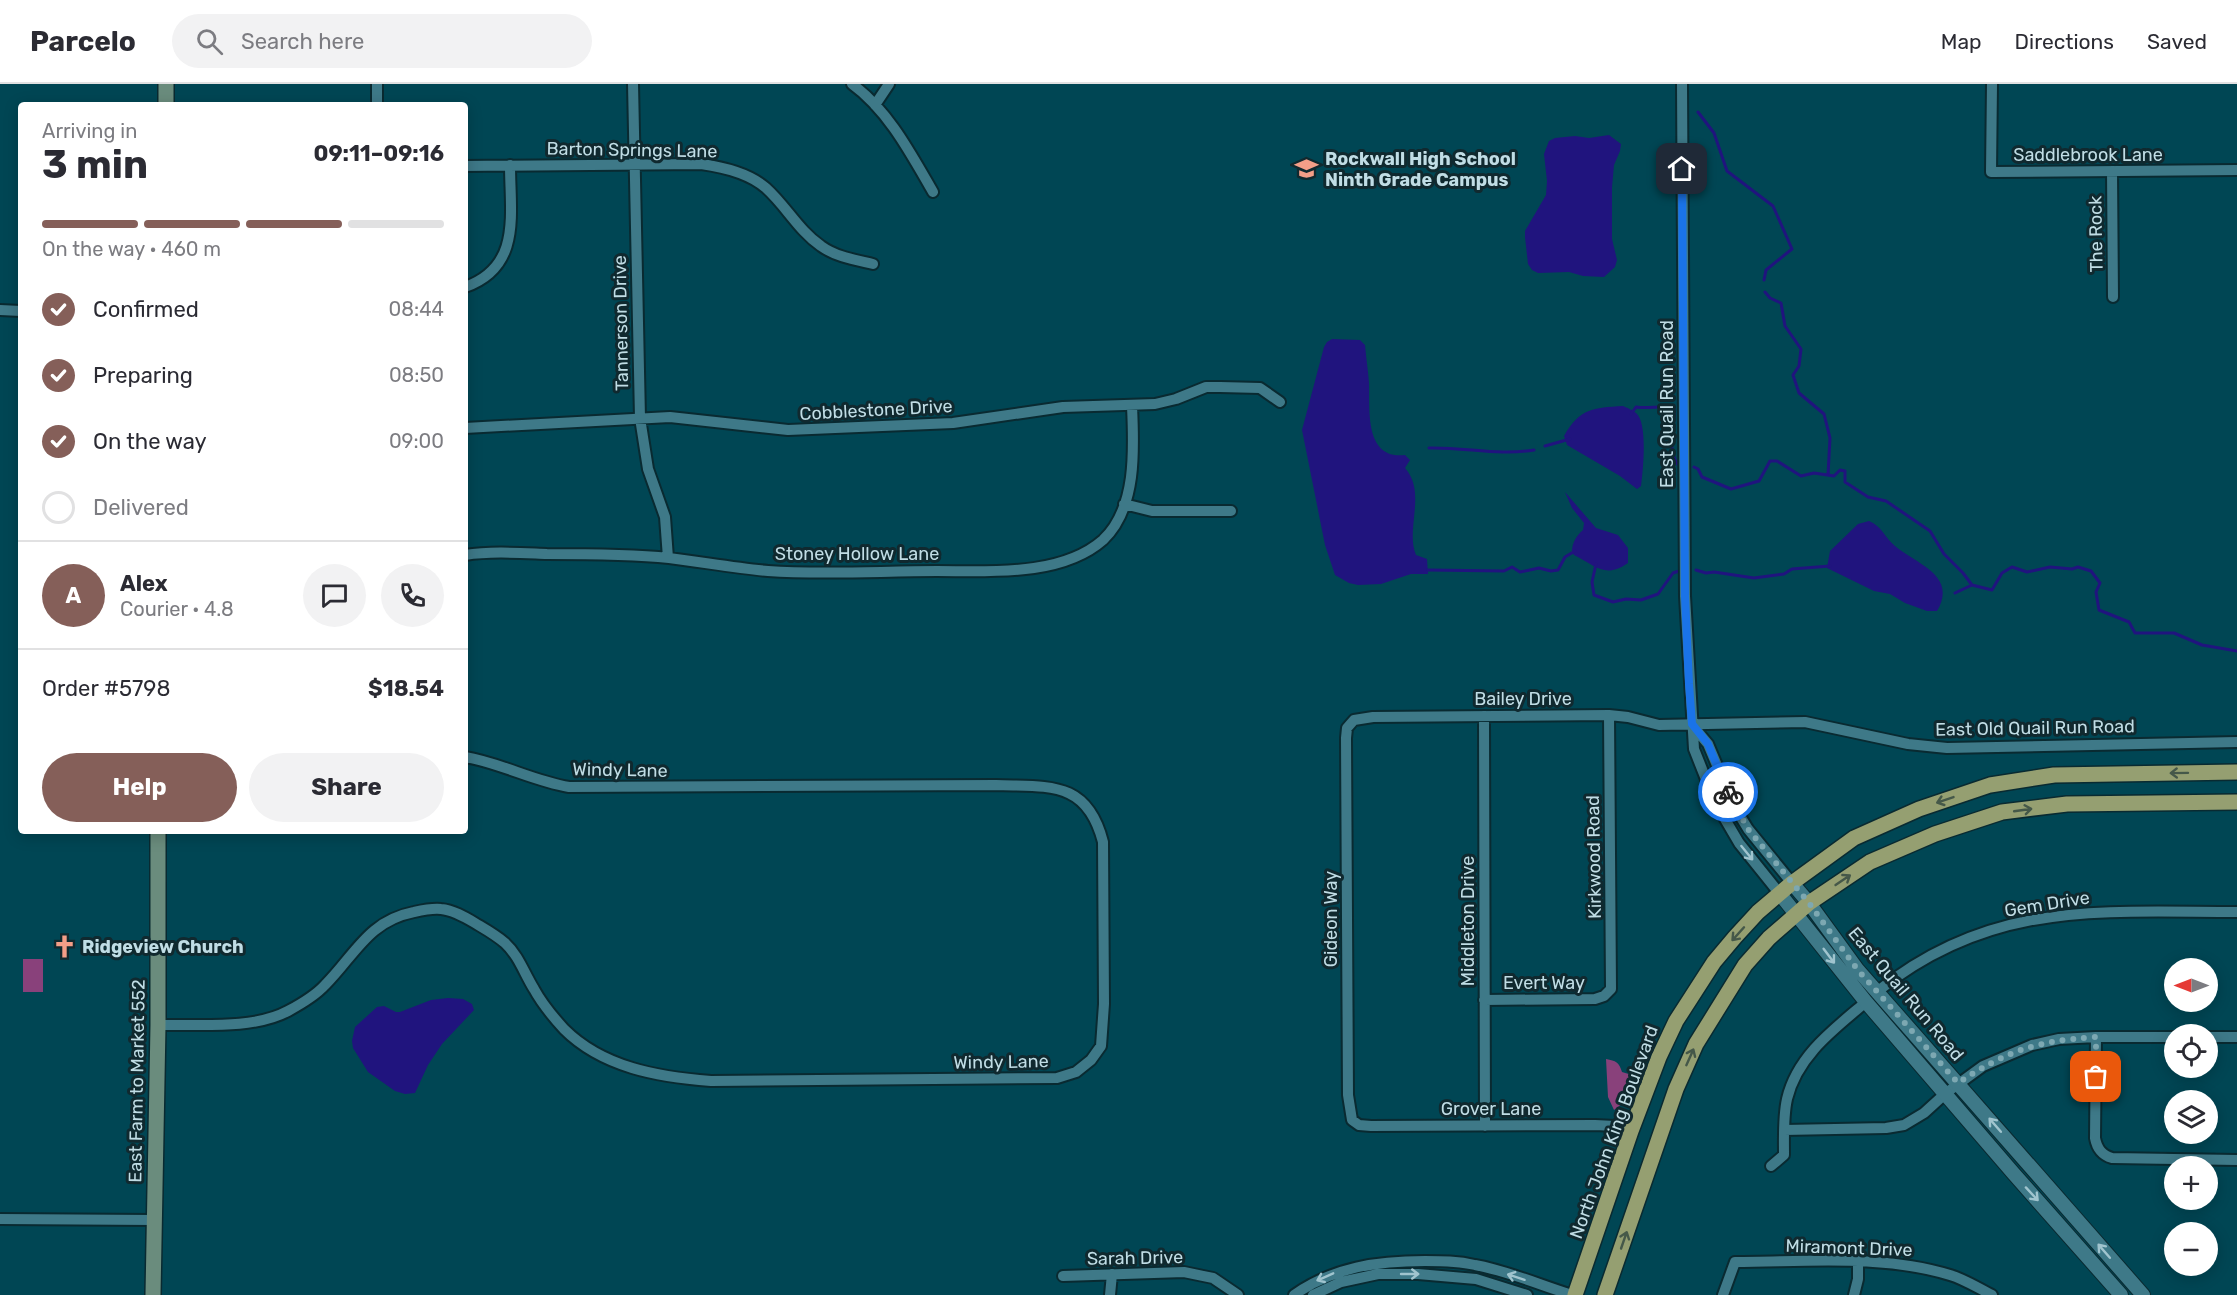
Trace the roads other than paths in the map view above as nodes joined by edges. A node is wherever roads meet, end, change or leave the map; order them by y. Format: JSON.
{"nodes":[{"id":1,"x":166,"y":84,"type":"edge"},
{"id":2,"x":377,"y":84,"type":"edge"},
{"id":3,"x":633,"y":84,"type":"edge"},
{"id":4,"x":852,"y":84,"type":"edge"},
{"id":5,"x":890,"y":84,"type":"edge"},
{"id":6,"x":1682,"y":84,"type":"edge"},
{"id":7,"x":1992,"y":84,"type":"edge"},
{"id":8,"x":166,"y":102,"type":"edge"},
{"id":9,"x":377,"y":102,"type":"edge"},
{"id":10,"x":875,"y":105,"type":"junction"},
{"id":11,"x":510,"y":165,"type":"junction"},
{"id":12,"x":634,"y":165,"type":"junction"},
{"id":13,"x":468,"y":166,"type":"edge"},
{"id":14,"x":2237,"y":170,"type":"edge"},
{"id":15,"x":2112,"y":171,"type":"junction"},
{"id":16,"x":933,"y":192,"type":"dead end"},
{"id":17,"x":873,"y":264,"type":"dead end"},
{"id":18,"x":468,"y":286,"type":"edge"},
{"id":19,"x":2114,"y":297,"type":"dead end"},
{"id":20,"x":0,"y":310,"type":"edge"},
{"id":21,"x":18,"y":310,"type":"edge"},
{"id":22,"x":1280,"y":402,"type":"dead end"},
{"id":23,"x":1132,"y":406,"type":"junction"},
{"id":24,"x":640,"y":418,"type":"junction"},
{"id":25,"x":468,"y":428,"type":"edge"},
{"id":26,"x":1124,"y":504,"type":"junction"},
{"id":27,"x":1231,"y":511,"type":"dead end"},
{"id":28,"x":468,"y":555,"type":"edge"},
{"id":29,"x":668,"y":558,"type":"junction"},
{"id":30,"x":1609,"y":715,"type":"junction"},
{"id":31,"x":1484,"y":716,"type":"junction"},
{"id":32,"x":1354,"y":720,"type":"joint"},
{"id":33,"x":1692,"y":724,"type":"junction"},
{"id":34,"x":2237,"y":742,"type":"edge"},
{"id":35,"x":468,"y":758,"type":"edge"},
{"id":36,"x":2237,"y":772,"type":"edge"},
{"id":37,"x":2237,"y":802,"type":"edge"},
{"id":38,"x":158,"y":834,"type":"edge"},
{"id":39,"x":1792,"y":883,"type":"junction"},
{"id":40,"x":1780,"y":894,"type":"junction"},
{"id":41,"x":1809,"y":903,"type":"junction"},
{"id":42,"x":2237,"y":912,"type":"edge"},
{"id":43,"x":1796,"y":913,"type":"junction"},
{"id":44,"x":1878,"y":991,"type":"junction"},
{"id":45,"x":1604,"y":996,"type":"joint"},
{"id":46,"x":1484,"y":1000,"type":"junction"},
{"id":47,"x":1866,"y":1002,"type":"junction"},
{"id":48,"x":158,"y":1025,"type":"junction"},
{"id":49,"x":2096,"y":1037,"type":"junction"},
{"id":50,"x":2164,"y":1037,"type":"edge"},
{"id":51,"x":2218,"y":1037,"type":"edge"},
{"id":52,"x":2237,"y":1037,"type":"edge"},
{"id":53,"x":1958,"y":1083,"type":"junction"},
{"id":54,"x":1946,"y":1093,"type":"junction"},
{"id":55,"x":1352,"y":1120,"type":"joint"},
{"id":56,"x":1485,"y":1126,"type":"junction"},
{"id":57,"x":1784,"y":1130,"type":"junction"},
{"id":58,"x":1631,"y":1131,"type":"junction"},
{"id":59,"x":2237,"y":1160,"type":"edge"},
{"id":60,"x":1771,"y":1166,"type":"dead end"},
{"id":61,"x":0,"y":1219,"type":"edge"},
{"id":62,"x":154,"y":1220,"type":"junction"},
{"id":63,"x":1858,"y":1262,"type":"junction"},
{"id":64,"x":1112,"y":1274,"type":"junction"},
{"id":65,"x":1063,"y":1276,"type":"dead end"},
{"id":66,"x":153,"y":1295,"type":"edge"},
{"id":67,"x":1110,"y":1295,"type":"edge"},
{"id":68,"x":1238,"y":1295,"type":"edge"},
{"id":69,"x":1294,"y":1295,"type":"edge"},
{"id":70,"x":1313,"y":1295,"type":"edge"},
{"id":71,"x":1527,"y":1295,"type":"edge"},
{"id":72,"x":1574,"y":1295,"type":"edge"},
{"id":73,"x":1605,"y":1295,"type":"edge"},
{"id":74,"x":1723,"y":1295,"type":"edge"},
{"id":75,"x":1854,"y":1295,"type":"edge"},
{"id":76,"x":1991,"y":1295,"type":"edge"},
{"id":77,"x":2121,"y":1295,"type":"edge"},
{"id":78,"x":2143,"y":1295,"type":"edge"}],
"edges":[{"from":1,"to":8,"type":"main road"},
{"from":2,"to":9,"type":"street"},
{"from":3,"to":12,"type":"street","name":"Tannerson Drive"},
{"from":4,"to":10,"type":"street"},
{"from":5,"to":10,"type":"street"},
{"from":6,"to":33,"type":"street","name":"East Quail Run Road"},
{"from":7,"to":15,"type":"street","name":"Saddlebrook Lane"},
{"from":10,"to":16,"type":"street"},
{"from":11,"to":12,"type":"street","name":"Barton Springs Lane"},
{"from":11,"to":13,"type":"street","name":"Barton Springs Lane"},
{"from":11,"to":18,"type":"street"},
{"from":12,"to":17,"type":"street","name":"Barton Springs Lane"},
{"from":12,"to":24,"type":"street","name":"Tannerson Drive"},
{"from":14,"to":15,"type":"street","name":"Saddlebrook Lane"},
{"from":15,"to":19,"type":"street","name":"The Rock"},
{"from":20,"to":21,"type":"street"},
{"from":22,"to":23,"type":"street","name":"Cobblestone Drive"},
{"from":23,"to":24,"type":"street","name":"Cobblestone Drive"},
{"from":23,"to":26,"type":"street","name":"Stoney Hollow Lane"},
{"from":24,"to":25,"type":"street","name":"Cobblestone Drive"},
{"from":24,"to":29,"type":"street","name":"Tannerson Drive"},
{"from":26,"to":27,"type":"street"},
{"from":26,"to":29,"type":"street","name":"Stoney Hollow Lane"},
{"from":28,"to":29,"type":"street","name":"Stoney Hollow Lane"},
{"from":30,"to":31,"type":"street","name":"Bailey Drive"},
{"from":30,"to":33,"type":"street","name":"Bailey Drive"},
{"from":30,"to":45,"type":"street","name":"Kirkwood Road"},
{"from":31,"to":32,"type":"street","name":"Bailey Drive"},
{"from":31,"to":46,"type":"street","name":"Middleton Drive"},
{"from":32,"to":55,"type":"street","name":"Gideon Way"},
{"from":33,"to":34,"type":"street","name":"East Old Quail Run Road"},
{"from":33,"to":39,"type":"street","name":"East Quail Run Road"},
{"from":33,"to":40,"type":"street","name":"East Quail Run Road","one_way":true},
{"from":35,"to":48,"type":"street","name":"Windy Lane"},
{"from":36,"to":39,"type":"main road","name":"North John King Boulevard","one_way":true},
{"from":41,"to":37,"type":"main road","one_way":true},
{"from":38,"to":48,"type":"main road","name":"East Farm to Market 552"},
{"from":39,"to":40,"type":"main road","name":"North John King Boulevard"},
{"from":39,"to":41,"type":"street","name":"East Quail Run Road"},
{"from":40,"to":43,"type":"street","name":"East Quail Run Road"},
{"from":40,"to":58,"type":"main road","name":"North John King Boulevard","one_way":true},
{"from":41,"to":43,"type":"main road"},
{"from":41,"to":44,"type":"street","name":"East Quail Run Road"},
{"from":42,"to":44,"type":"street","name":"Gem Drive"},
{"from":43,"to":47,"type":"street","name":"East Quail Run Road","one_way":true},
{"from":73,"to":43,"type":"main road","one_way":true},
{"from":44,"to":53,"type":"street","name":"East Quail Run Road"},
{"from":45,"to":46,"type":"street","name":"Evert Way"},
{"from":46,"to":56,"type":"street","name":"Middleton Drive"},
{"from":47,"to":54,"type":"street","name":"East Quail Run Road"},
{"from":47,"to":57,"type":"street"},
{"from":48,"to":62,"type":"main road","name":"East Farm to Market 552"},
{"from":49,"to":50,"type":"street"},
{"from":49,"to":53,"type":"street"},
{"from":49,"to":59,"type":"street"},
{"from":51,"to":52,"type":"street"},
{"from":53,"to":54,"type":"street"},
{"from":78,"to":53,"type":"street","name":"East Quail Run Road","one_way":true},
{"from":54,"to":57,"type":"street"},
{"from":54,"to":77,"type":"street","name":"East Quail Run Road","one_way":true},
{"from":55,"to":56,"type":"street","name":"Grover Lane"},
{"from":56,"to":58,"type":"street","name":"Grover Lane"},
{"from":57,"to":60,"type":"street"},
{"from":58,"to":72,"type":"main road","name":"North John King Boulevard"},
{"from":61,"to":62,"type":"street"},
{"from":62,"to":66,"type":"main road","name":"East Farm to Market 552"},
{"from":63,"to":74,"type":"street","name":"Miramont Drive"},
{"from":63,"to":75,"type":"street"},
{"from":63,"to":76,"type":"street","name":"Miramont Drive"},
{"from":64,"to":65,"type":"street","name":"Sarah Drive"},
{"from":64,"to":67,"type":"street"},
{"from":64,"to":68,"type":"street","name":"Sarah Drive"},
{"from":72,"to":69,"type":"street","one_way":true},
{"from":70,"to":71,"type":"street","one_way":true}]}
